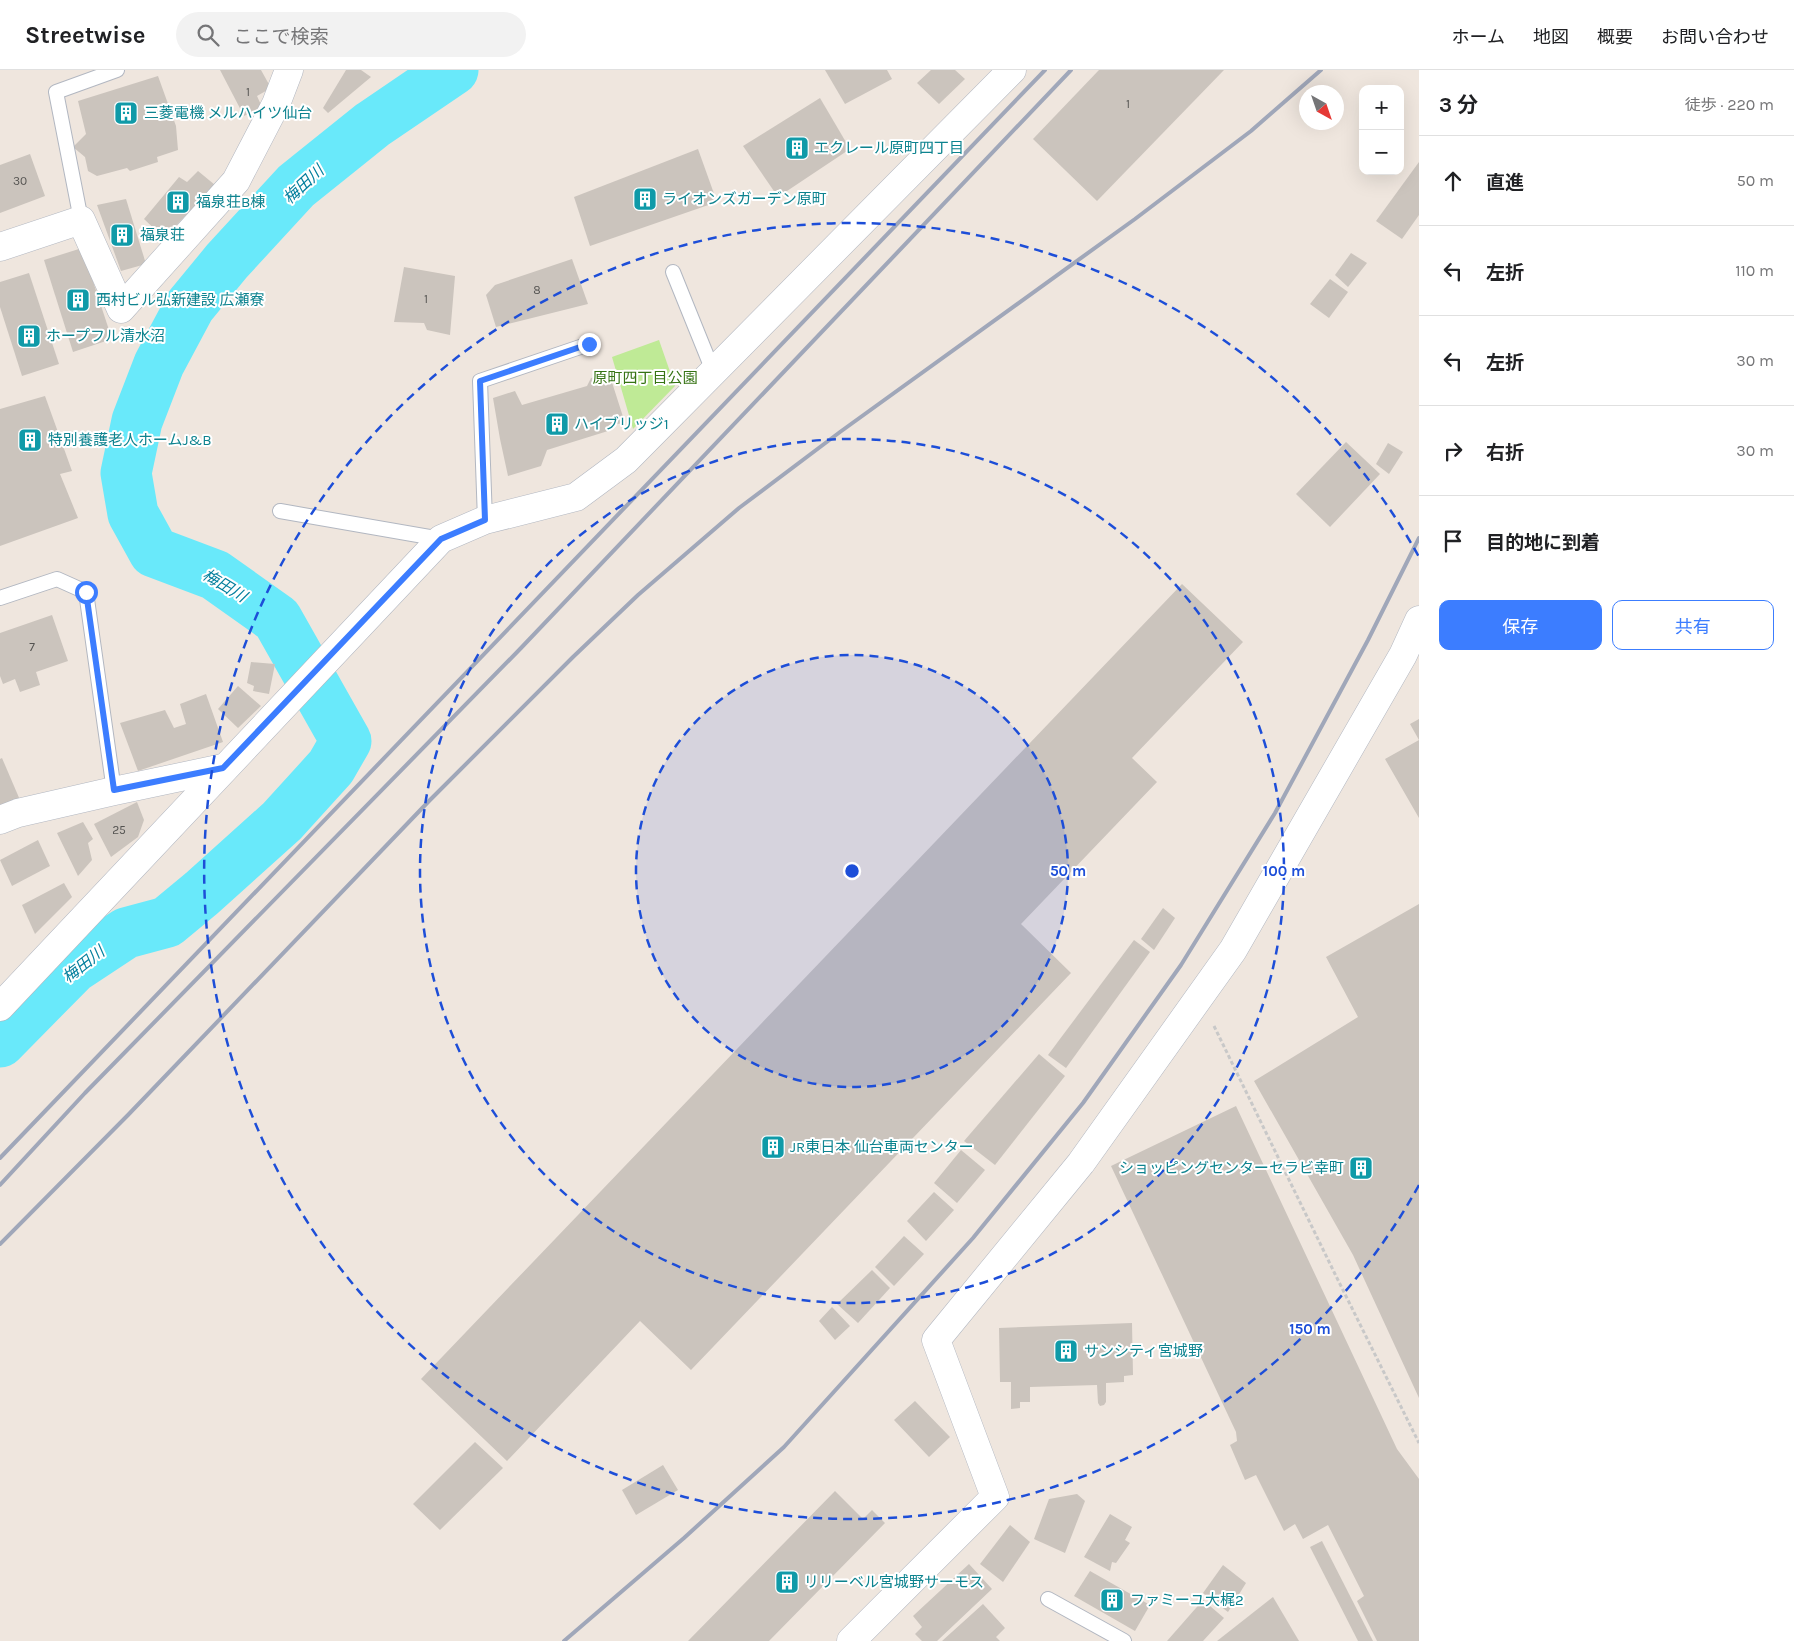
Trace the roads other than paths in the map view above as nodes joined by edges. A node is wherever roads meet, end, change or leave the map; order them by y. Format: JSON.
{"nodes":[{"id":1,"x":117,"y":70,"type":"edge"},
{"id":2,"x":289,"y":70,"type":"edge"},
{"id":3,"x":1012,"y":70,"type":"edge"},
{"id":4,"x":81,"y":220,"type":"junction"},
{"id":5,"x":0,"y":247,"type":"edge"},
{"id":6,"x":673,"y":272,"type":"dead end"},
{"id":7,"x":589,"y":344,"type":"dead end"},
{"id":8,"x":714,"y":371,"type":"junction"},
{"id":9,"x":280,"y":511,"type":"dead end"},
{"id":10,"x":485,"y":520,"type":"junction"},
{"id":11,"x":441,"y":539,"type":"junction"},
{"id":12,"x":0,"y":598,"type":"edge"},
{"id":13,"x":1419,"y":620,"type":"edge"},
{"id":14,"x":223,"y":768,"type":"junction"},
{"id":15,"x":114,"y":790,"type":"junction"},
{"id":16,"x":0,"y":820,"type":"edge"},
{"id":17,"x":0,"y":1007,"type":"edge"},
{"id":18,"x":1048,"y":1599,"type":"dead end"},
{"id":19,"x":852,"y":1641,"type":"edge"},
{"id":20,"x":1124,"y":1641,"type":"edge"}],
"edges":[{"from":1,"to":4,"type":"lane"},
{"from":2,"to":4,"type":"street"},
{"from":3,"to":8,"type":"street"},
{"from":4,"to":5,"type":"street"},
{"from":6,"to":8,"type":"lane"},
{"from":7,"to":10,"type":"lane"},
{"from":8,"to":10,"type":"street"},
{"from":9,"to":11,"type":"lane"},
{"from":10,"to":11,"type":"street"},
{"from":11,"to":14,"type":"street"},
{"from":12,"to":15,"type":"lane"},
{"from":13,"to":19,"type":"street"},
{"from":14,"to":15,"type":"street"},
{"from":14,"to":17,"type":"street"},
{"from":15,"to":16,"type":"street"},
{"from":18,"to":20,"type":"lane"}]}
